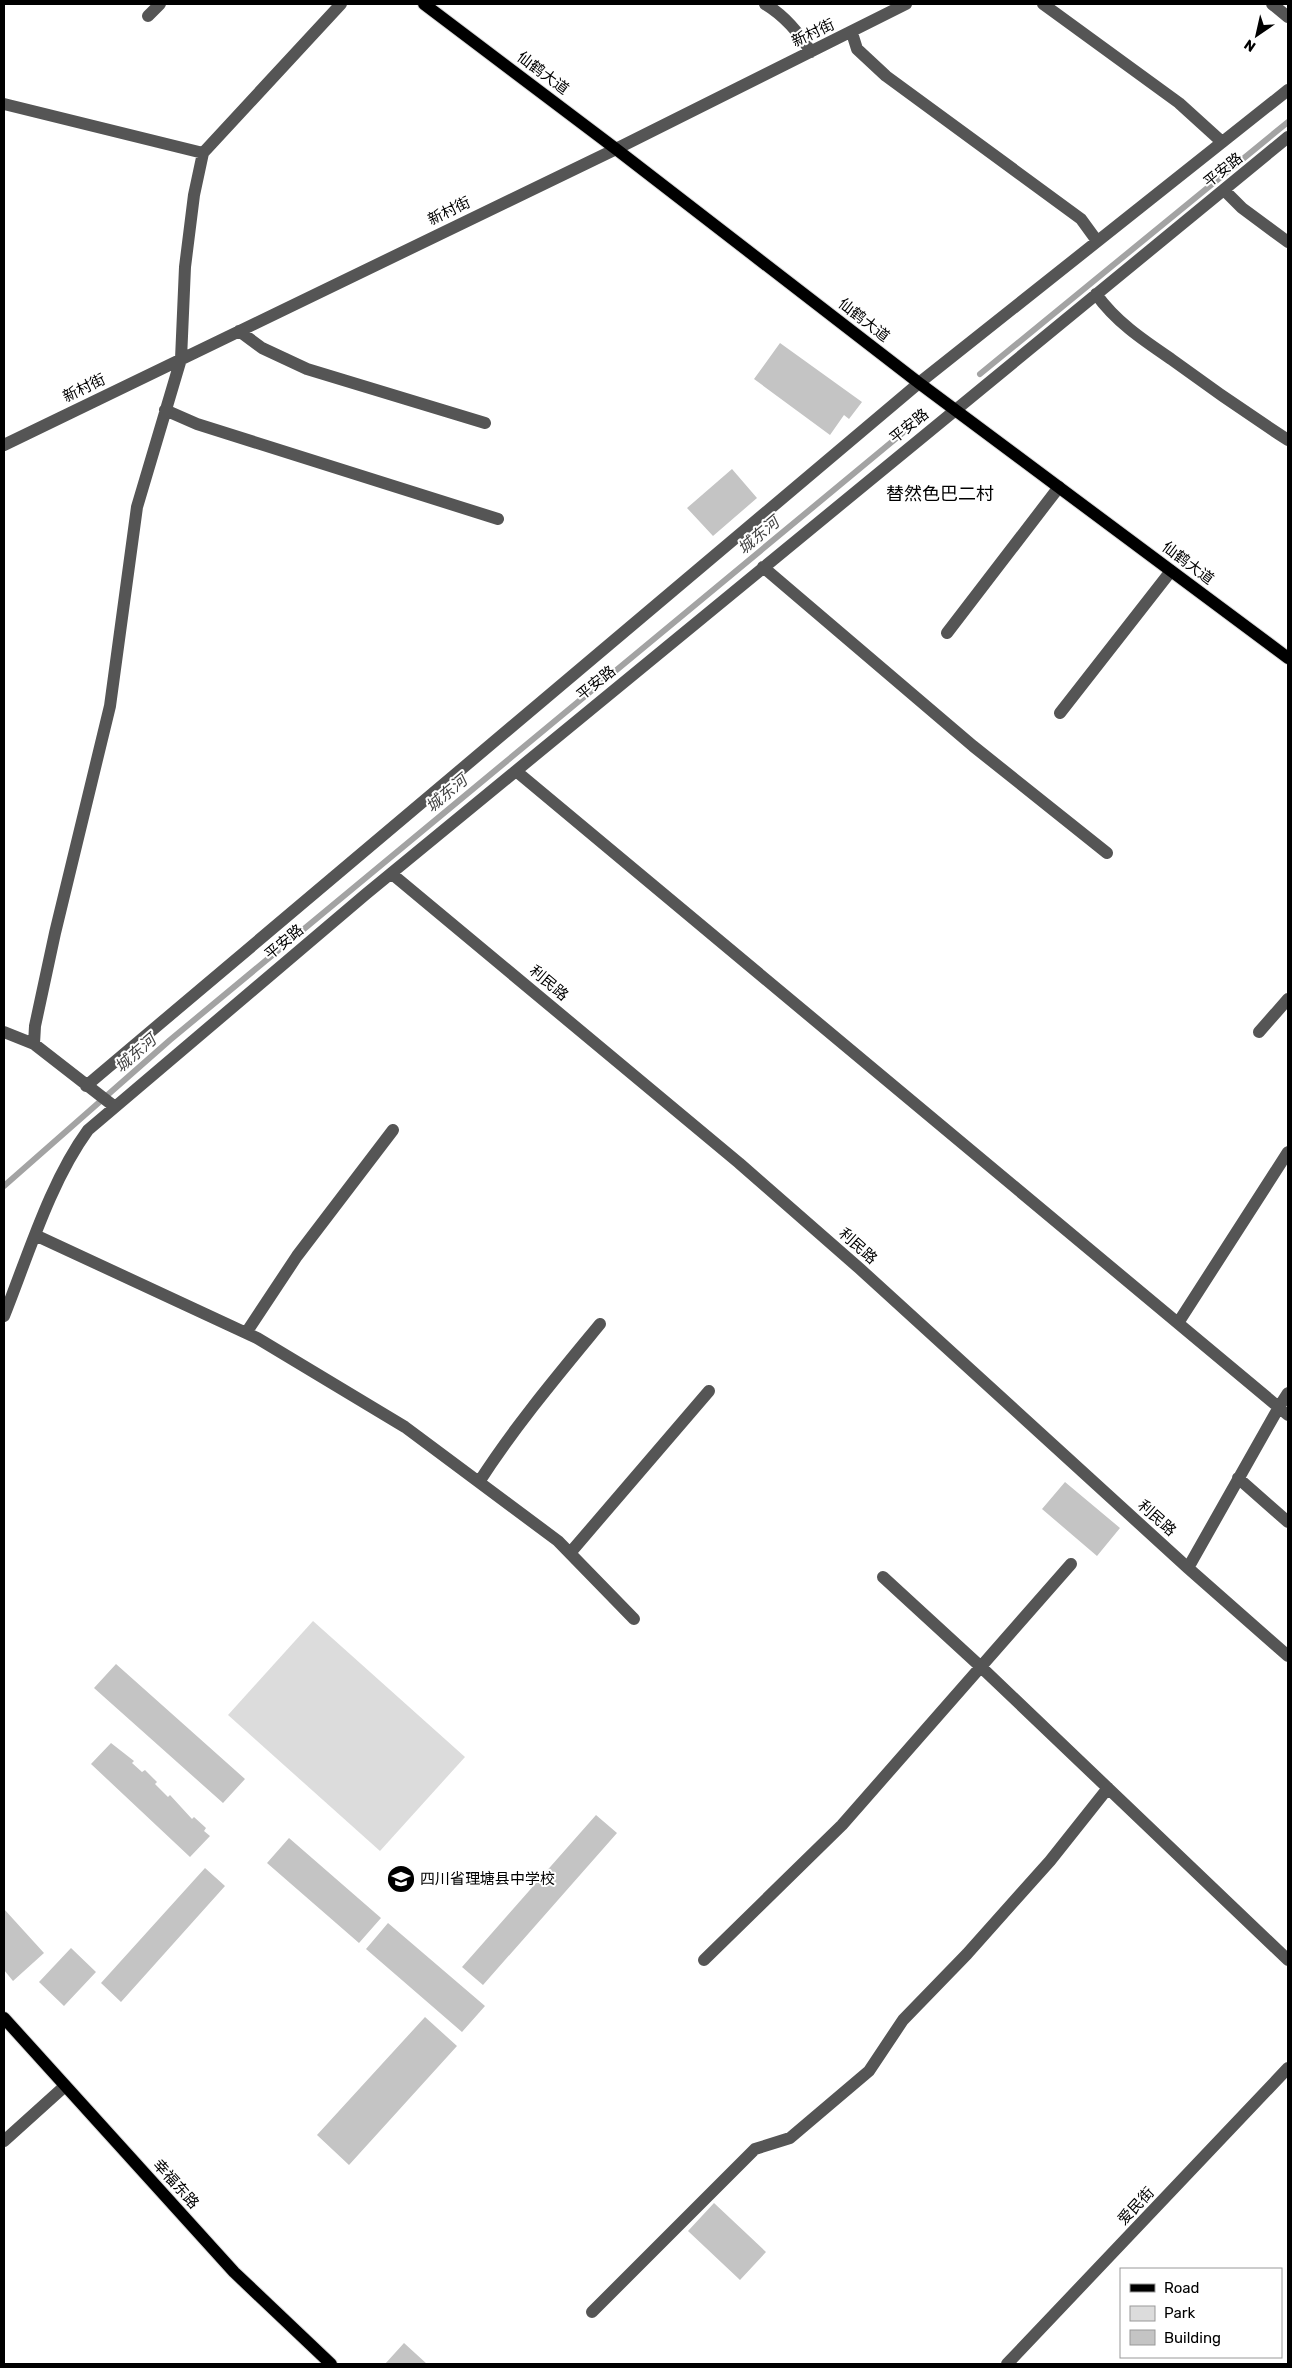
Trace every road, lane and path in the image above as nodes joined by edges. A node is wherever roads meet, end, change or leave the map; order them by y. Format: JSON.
{"nodes":[{"id":1,"x":160,"y":4,"type":"edge"},
{"id":2,"x":342,"y":4,"type":"edge"},
{"id":3,"x":424,"y":4,"type":"edge"},
{"id":4,"x":765,"y":4,"type":"edge"},
{"id":5,"x":906,"y":4,"type":"edge"},
{"id":6,"x":1043,"y":4,"type":"edge"},
{"id":7,"x":1272,"y":4,"type":"edge"},
{"id":8,"x":148,"y":16,"type":"dead end"},
{"id":9,"x":1288,"y":17,"type":"edge"},
{"id":10,"x":852,"y":33,"type":"junction"},
{"id":11,"x":811,"y":52,"type":"junction"},
{"id":12,"x":1288,"y":90,"type":"edge"},
{"id":13,"x":4,"y":104,"type":"edge"},
{"id":14,"x":1288,"y":137,"type":"edge"},
{"id":15,"x":1222,"y":142,"type":"junction"},
{"id":16,"x":616,"y":148,"type":"junction"},
{"id":17,"x":203,"y":153,"type":"junction"},
{"id":18,"x":1224,"y":190,"type":"junction"},
{"id":19,"x":1098,"y":241,"type":"junction"},
{"id":20,"x":1288,"y":242,"type":"edge"},
{"id":21,"x":1096,"y":294,"type":"junction"},
{"id":22,"x":239,"y":331,"type":"junction"},
{"id":23,"x":181,"y":359,"type":"junction"},
{"id":24,"x":919,"y":383,"type":"junction"},
{"id":25,"x":955,"y":409,"type":"junction"},
{"id":26,"x":165,"y":410,"type":"junction"},
{"id":27,"x":485,"y":423,"type":"dead end"},
{"id":28,"x":1288,"y":440,"type":"edge"},
{"id":29,"x":4,"y":445,"type":"edge"},
{"id":30,"x":1059,"y":487,"type":"junction"},
{"id":31,"x":498,"y":519,"type":"dead end"},
{"id":32,"x":763,"y":567,"type":"junction"},
{"id":33,"x":1171,"y":571,"type":"junction"},
{"id":34,"x":947,"y":633,"type":"dead end"},
{"id":35,"x":1287,"y":654,"type":"edge"},
{"id":36,"x":1060,"y":713,"type":"dead end"},
{"id":37,"x":516,"y":770,"type":"junction"},
{"id":38,"x":1107,"y":853,"type":"dead end"},
{"id":39,"x":392,"y":874,"type":"junction"},
{"id":40,"x":1288,"y":999,"type":"edge"},
{"id":41,"x":4,"y":1032,"type":"edge"},
{"id":42,"x":1259,"y":1032,"type":"dead end"},
{"id":43,"x":34,"y":1044,"type":"junction"},
{"id":44,"x":86,"y":1086,"type":"junction"},
{"id":45,"x":113,"y":1106,"type":"junction"},
{"id":46,"x":393,"y":1130,"type":"dead end"},
{"id":47,"x":1288,"y":1152,"type":"edge"},
{"id":48,"x":35,"y":1235,"type":"junction"},
{"id":49,"x":4,"y":1316,"type":"edge"},
{"id":50,"x":1178,"y":1323,"type":"junction"},
{"id":51,"x":600,"y":1324,"type":"dead end"},
{"id":52,"x":246,"y":1333,"type":"junction"},
{"id":53,"x":709,"y":1391,"type":"dead end"},
{"id":54,"x":1288,"y":1393,"type":"edge"},
{"id":55,"x":1283,"y":1411,"type":"edge"},
{"id":56,"x":1238,"y":1478,"type":"junction"},
{"id":57,"x":479,"y":1482,"type":"junction"},
{"id":58,"x":1288,"y":1522,"type":"edge"},
{"id":59,"x":570,"y":1553,"type":"junction"},
{"id":60,"x":1070,"y":1564,"type":"dead end"},
{"id":61,"x":1188,"y":1568,"type":"junction"},
{"id":62,"x":883,"y":1577,"type":"dead end"},
{"id":63,"x":634,"y":1619,"type":"dead end"},
{"id":64,"x":1288,"y":1656,"type":"edge"},
{"id":65,"x":981,"y":1668,"type":"junction"},
{"id":66,"x":1108,"y":1788,"type":"junction"},
{"id":67,"x":704,"y":1960,"type":"dead end"},
{"id":68,"x":1288,"y":1960,"type":"edge"},
{"id":69,"x":4,"y":2018,"type":"edge"},
{"id":70,"x":1288,"y":2068,"type":"edge"},
{"id":71,"x":65,"y":2086,"type":"junction"},
{"id":72,"x":4,"y":2141,"type":"edge"},
{"id":73,"x":592,"y":2312,"type":"dead end"},
{"id":74,"x":331,"y":2364,"type":"edge"},
{"id":75,"x":1007,"y":2364,"type":"edge"}],
"edges":[{"from":1,"to":8,"type":"street"},
{"from":2,"to":17,"type":"street"},
{"from":3,"to":16,"type":"main road","name":"仙鹤大道"},
{"from":4,"to":11,"type":"street"},
{"from":5,"to":10,"type":"street","name":"新村街"},
{"from":6,"to":15,"type":"street"},
{"from":7,"to":9,"type":"street"},
{"from":10,"to":11,"type":"street","name":"新村街"},
{"from":10,"to":19,"type":"street"},
{"from":11,"to":16,"type":"street","name":"新村街"},
{"from":12,"to":15,"type":"street"},
{"from":13,"to":17,"type":"street"},
{"from":14,"to":18,"type":"street","name":"平安路"},
{"from":15,"to":19,"type":"street"},
{"from":16,"to":22,"type":"street","name":"新村街"},
{"from":16,"to":24,"type":"main road","name":"仙鹤大道"},
{"from":17,"to":23,"type":"street"},
{"from":18,"to":20,"type":"street"},
{"from":18,"to":21,"type":"street","name":"平安路"},
{"from":19,"to":24,"type":"street"},
{"from":21,"to":25,"type":"street","name":"平安路"},
{"from":21,"to":28,"type":"street"},
{"from":22,"to":23,"type":"street","name":"新村街"},
{"from":22,"to":27,"type":"street"},
{"from":23,"to":26,"type":"street"},
{"from":23,"to":29,"type":"street","name":"新村街"},
{"from":24,"to":25,"type":"main road","name":"仙鹤大道"},
{"from":24,"to":44,"type":"street"},
{"from":25,"to":30,"type":"main road","name":"仙鹤大道"},
{"from":25,"to":32,"type":"street","name":"平安路"},
{"from":26,"to":31,"type":"street"},
{"from":26,"to":43,"type":"street"},
{"from":30,"to":33,"type":"main road","name":"仙鹤大道"},
{"from":30,"to":34,"type":"street"},
{"from":32,"to":37,"type":"street","name":"平安路"},
{"from":32,"to":38,"type":"street"},
{"from":33,"to":35,"type":"main road","name":"仙鹤大道"},
{"from":33,"to":36,"type":"street"},
{"from":37,"to":39,"type":"street","name":"平安路"},
{"from":37,"to":50,"type":"street"},
{"from":39,"to":45,"type":"street","name":"平安路"},
{"from":39,"to":61,"type":"street","name":"利民路"},
{"from":40,"to":42,"type":"street"},
{"from":41,"to":43,"type":"street"},
{"from":43,"to":44,"type":"street"},
{"from":44,"to":45,"type":"street"},
{"from":45,"to":48,"type":"street","name":"平安路"},
{"from":46,"to":52,"type":"street"},
{"from":47,"to":50,"type":"street"},
{"from":48,"to":49,"type":"street","name":"平安路"},
{"from":48,"to":52,"type":"street"},
{"from":50,"to":55,"type":"street"},
{"from":51,"to":57,"type":"street"},
{"from":52,"to":57,"type":"street"},
{"from":53,"to":59,"type":"street"},
{"from":54,"to":55,"type":"street"},
{"from":55,"to":56,"type":"street"},
{"from":56,"to":58,"type":"street"},
{"from":56,"to":61,"type":"street"},
{"from":57,"to":59,"type":"street"},
{"from":59,"to":63,"type":"street"},
{"from":60,"to":65,"type":"street"},
{"from":61,"to":64,"type":"street","name":"利民路"},
{"from":62,"to":65,"type":"street"},
{"from":65,"to":66,"type":"street"},
{"from":65,"to":67,"type":"street"},
{"from":66,"to":68,"type":"street"},
{"from":66,"to":73,"type":"street"},
{"from":69,"to":71,"type":"main road","name":"幸福东路"},
{"from":70,"to":75,"type":"street","name":"爱民街"},
{"from":71,"to":72,"type":"street"},
{"from":71,"to":74,"type":"main road","name":"幸福东路"}]}
